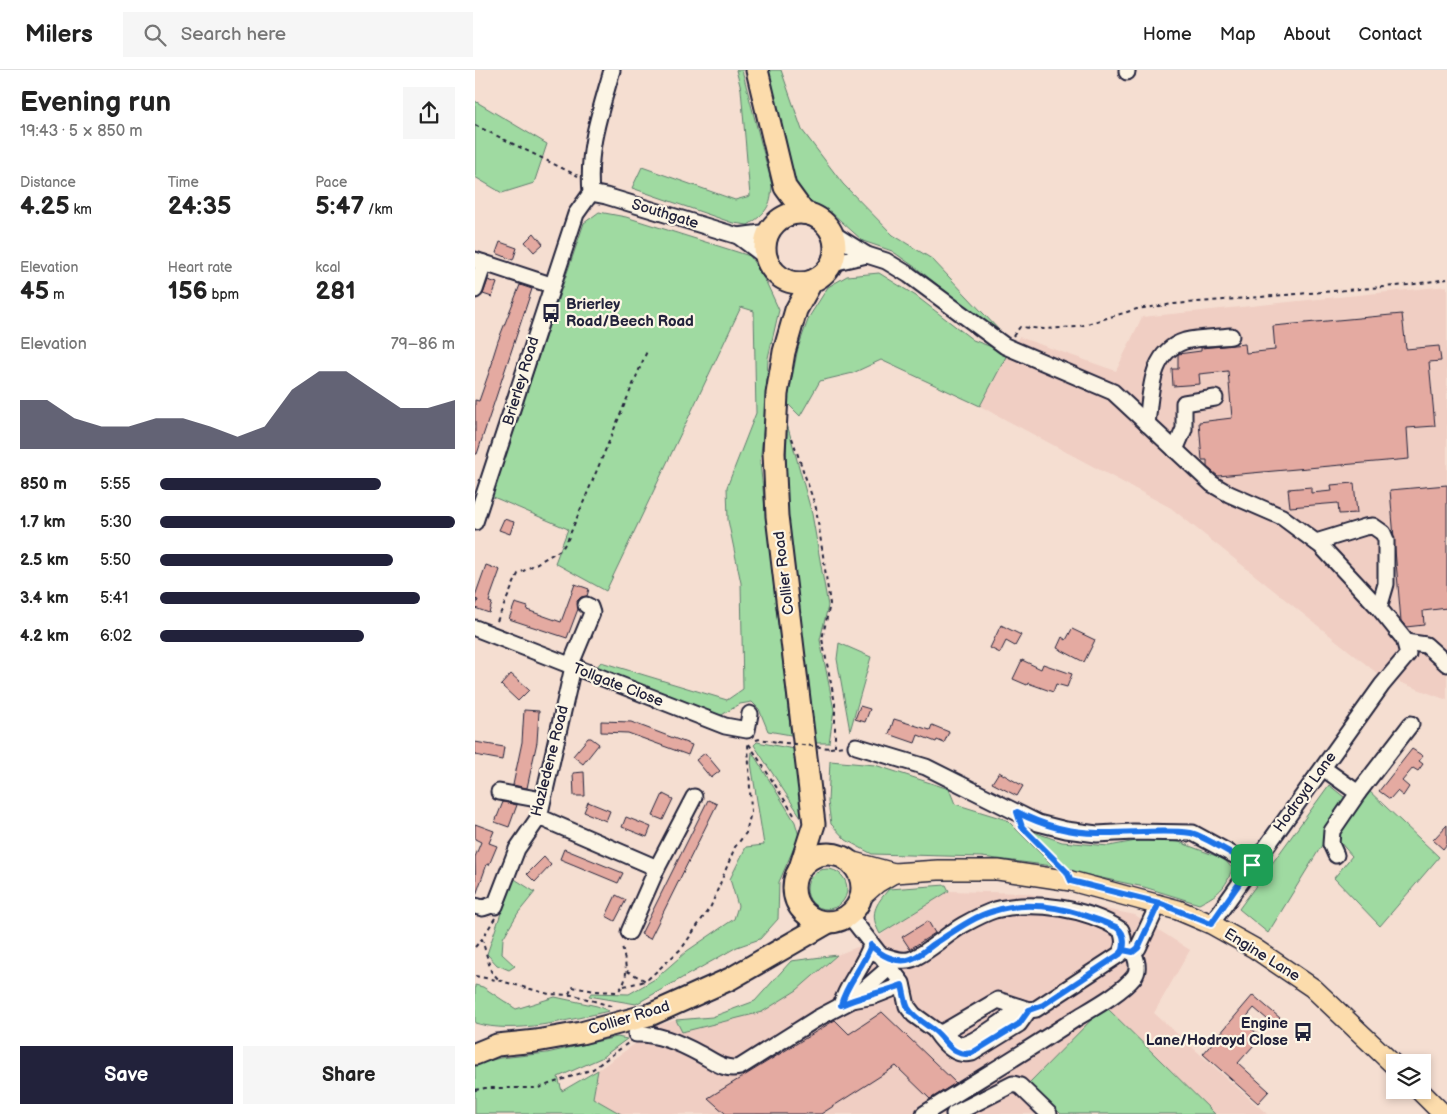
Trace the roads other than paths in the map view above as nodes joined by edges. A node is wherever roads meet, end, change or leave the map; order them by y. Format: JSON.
{"nodes":[{"id":1,"x":612,"y":70,"type":"edge"},
{"id":2,"x":757,"y":70,"type":"edge"},
{"id":3,"x":590,"y":187,"type":"junction"},
{"id":4,"x":785,"y":187,"type":"junction"},
{"id":5,"x":804,"y":213,"type":"junction"},
{"id":6,"x":772,"y":228,"type":"junction"},
{"id":7,"x":832,"y":234,"type":"junction"},
{"id":8,"x":738,"y":236,"type":"junction"},
{"id":9,"x":867,"y":255,"type":"junction"},
{"id":10,"x":766,"y":257,"type":"junction"},
{"id":11,"x":479,"y":262,"type":"edge"},
{"id":12,"x":832,"y":262,"type":"junction"},
{"id":13,"x":787,"y":281,"type":"junction"},
{"id":14,"x":812,"y":281,"type":"junction"},
{"id":15,"x":551,"y":285,"type":"junction"},
{"id":16,"x":475,"y":290,"type":"edge"},
{"id":17,"x":792,"y":323,"type":"junction"},
{"id":18,"x":1231,"y":336,"type":"dead end"},
{"id":19,"x":1215,"y":398,"type":"dead end"},
{"id":20,"x":1147,"y":424,"type":"junction"},
{"id":21,"x":1175,"y":450,"type":"junction"},
{"id":22,"x":480,"y":493,"type":"edge"},
{"id":23,"x":475,"y":522,"type":"edge"},
{"id":24,"x":1316,"y":542,"type":"junction"},
{"id":25,"x":586,"y":606,"type":"dead end"},
{"id":26,"x":1379,"y":608,"type":"junction"},
{"id":27,"x":475,"y":628,"type":"edge"},
{"id":28,"x":1405,"y":642,"type":"junction"},
{"id":29,"x":1447,"y":664,"type":"edge"},
{"id":30,"x":572,"y":667,"type":"junction"},
{"id":31,"x":750,"y":714,"type":"dead end"},
{"id":32,"x":1411,"y":724,"type":"dead end"},
{"id":33,"x":856,"y":746,"type":"dead end"},
{"id":34,"x":1323,"y":768,"type":"junction"},
{"id":35,"x":499,"y":792,"type":"dead end"},
{"id":36,"x":1358,"y":793,"type":"junction"},
{"id":37,"x":694,"y":797,"type":"dead end"},
{"id":38,"x":542,"y":800,"type":"junction"},
{"id":39,"x":539,"y":816,"type":"junction"},
{"id":40,"x":805,"y":822,"type":"junction"},
{"id":41,"x":1337,"y":854,"type":"dead end"},
{"id":42,"x":843,"y":858,"type":"junction"},
{"id":43,"x":1252,"y":865,"type":"junction"},
{"id":44,"x":657,"y":868,"type":"junction"},
{"id":45,"x":799,"y":871,"type":"junction"},
{"id":46,"x":894,"y":873,"type":"junction"},
{"id":47,"x":796,"y":900,"type":"junction"},
{"id":48,"x":1159,"y":903,"type":"junction"},
{"id":49,"x":475,"y":906,"type":"edge"},
{"id":50,"x":855,"y":906,"type":"junction"},
{"id":51,"x":829,"y":922,"type":"junction"},
{"id":52,"x":1211,"y":924,"type":"junction"},
{"id":53,"x":629,"y":932,"type":"road end"},
{"id":54,"x":779,"y":950,"type":"junction"},
{"id":55,"x":1128,"y":951,"type":"junction"},
{"id":56,"x":888,"y":966,"type":"junction"},
{"id":57,"x":846,"y":1003,"type":"junction"},
{"id":58,"x":1018,"y":1007,"type":"junction"},
{"id":59,"x":636,"y":1027,"type":"junction"},
{"id":60,"x":942,"y":1032,"type":"junction"},
{"id":61,"x":475,"y":1037,"type":"edge"},
{"id":62,"x":497,"y":1045,"type":"junction"},
{"id":63,"x":475,"y":1054,"type":"edge"},
{"id":64,"x":1386,"y":1057,"type":"edge"},
{"id":65,"x":1428,"y":1099,"type":"edge"},
{"id":66,"x":932,"y":1112,"type":"edge"},
{"id":67,"x":954,"y":1114,"type":"edge"},
{"id":68,"x":1049,"y":1114,"type":"edge"},
{"id":69,"x":1443,"y":1114,"type":"edge"}],
"edges":[{"from":1,"to":3,"type":"street"},
{"from":2,"to":4,"type":"highway"},
{"from":3,"to":8,"type":"street","name":"Southgate"},
{"from":3,"to":15,"type":"street","name":"Brierley Road"},
{"from":4,"to":5,"type":"highway"},
{"from":4,"to":6,"type":"highway"},
{"from":5,"to":6,"type":"highway"},
{"from":5,"to":7,"type":"highway"},
{"from":6,"to":8,"type":"street","name":"Southgate"},
{"from":6,"to":10,"type":"highway"},
{"from":7,"to":9,"type":"street"},
{"from":7,"to":12,"type":"highway"},
{"from":8,"to":10,"type":"street","name":"Southgate"},
{"from":9,"to":12,"type":"street"},
{"from":9,"to":20,"type":"street"},
{"from":10,"to":13,"type":"highway"},
{"from":11,"to":15,"type":"street"},
{"from":11,"to":16,"type":"street"},
{"from":12,"to":14,"type":"highway"},
{"from":13,"to":14,"type":"highway"},
{"from":13,"to":17,"type":"highway","name":"Collier Road"},
{"from":14,"to":17,"type":"highway","name":"Collier Road"},
{"from":15,"to":22,"type":"street","name":"Brierley Road"},
{"from":17,"to":40,"type":"highway","name":"Collier Road"},
{"from":18,"to":20,"type":"street"},
{"from":19,"to":21,"type":"street"},
{"from":20,"to":21,"type":"street"},
{"from":21,"to":24,"type":"street"},
{"from":22,"to":23,"type":"street","name":"Brierley Road"},
{"from":24,"to":26,"type":"street"},
{"from":24,"to":26,"type":"street"},
{"from":25,"to":30,"type":"street","name":"Hazledene Road"},
{"from":26,"to":28,"type":"street"},
{"from":27,"to":30,"type":"street","name":"Tollgate Close"},
{"from":28,"to":29,"type":"street"},
{"from":28,"to":34,"type":"street","name":"Hodroyd Lane"},
{"from":30,"to":31,"type":"street","name":"Tollgate Close"},
{"from":30,"to":38,"type":"street","name":"Hazledene Road"},
{"from":32,"to":36,"type":"street"},
{"from":33,"to":43,"type":"street"},
{"from":34,"to":36,"type":"street"},
{"from":34,"to":43,"type":"street","name":"Hodroyd Lane"},
{"from":35,"to":38,"type":"street"},
{"from":36,"to":41,"type":"street"},
{"from":37,"to":44,"type":"street"},
{"from":38,"to":39,"type":"street","name":"Hazledene Road"},
{"from":39,"to":44,"type":"street"},
{"from":39,"to":49,"type":"street","name":"Hazledene Road"},
{"from":40,"to":42,"type":"highway","name":"Collier Road"},
{"from":40,"to":45,"type":"highway","name":"Collier Road"},
{"from":42,"to":45,"type":"highway"},
{"from":42,"to":46,"type":"main road","name":"Engine Lane"},
{"from":42,"to":50,"type":"highway"},
{"from":43,"to":52,"type":"street","name":"Hodroyd Lane"},
{"from":44,"to":53,"type":"street"},
{"from":45,"to":47,"type":"highway"},
{"from":46,"to":48,"type":"main road","name":"Engine Lane"},
{"from":46,"to":50,"type":"main road","name":"Engine Lane"},
{"from":47,"to":51,"type":"highway"},
{"from":47,"to":54,"type":"highway"},
{"from":48,"to":52,"type":"main road","name":"Engine Lane"},
{"from":48,"to":55,"type":"street"},
{"from":50,"to":51,"type":"highway"},
{"from":50,"to":56,"type":"street"},
{"from":51,"to":54,"type":"highway","name":"Collier Road"},
{"from":52,"to":64,"type":"main road","name":"Engine Lane"},
{"from":54,"to":59,"type":"highway","name":"Collier Road"},
{"from":55,"to":56,"type":"street"},
{"from":55,"to":58,"type":"street"},
{"from":55,"to":66,"type":"street"},
{"from":56,"to":57,"type":"street"},
{"from":56,"to":57,"type":"street"},
{"from":56,"to":57,"type":"street"},
{"from":56,"to":60,"type":"street"},
{"from":57,"to":59,"type":"street"},
{"from":58,"to":60,"type":"street"},
{"from":58,"to":60,"type":"street"},
{"from":59,"to":62,"type":"highway","name":"Collier Road"},
{"from":61,"to":62,"type":"highway","name":"Collier Road"},
{"from":62,"to":63,"type":"highway","name":"Collier Road"},
{"from":65,"to":69,"type":"main road"},
{"from":67,"to":68,"type":"street"}]}
